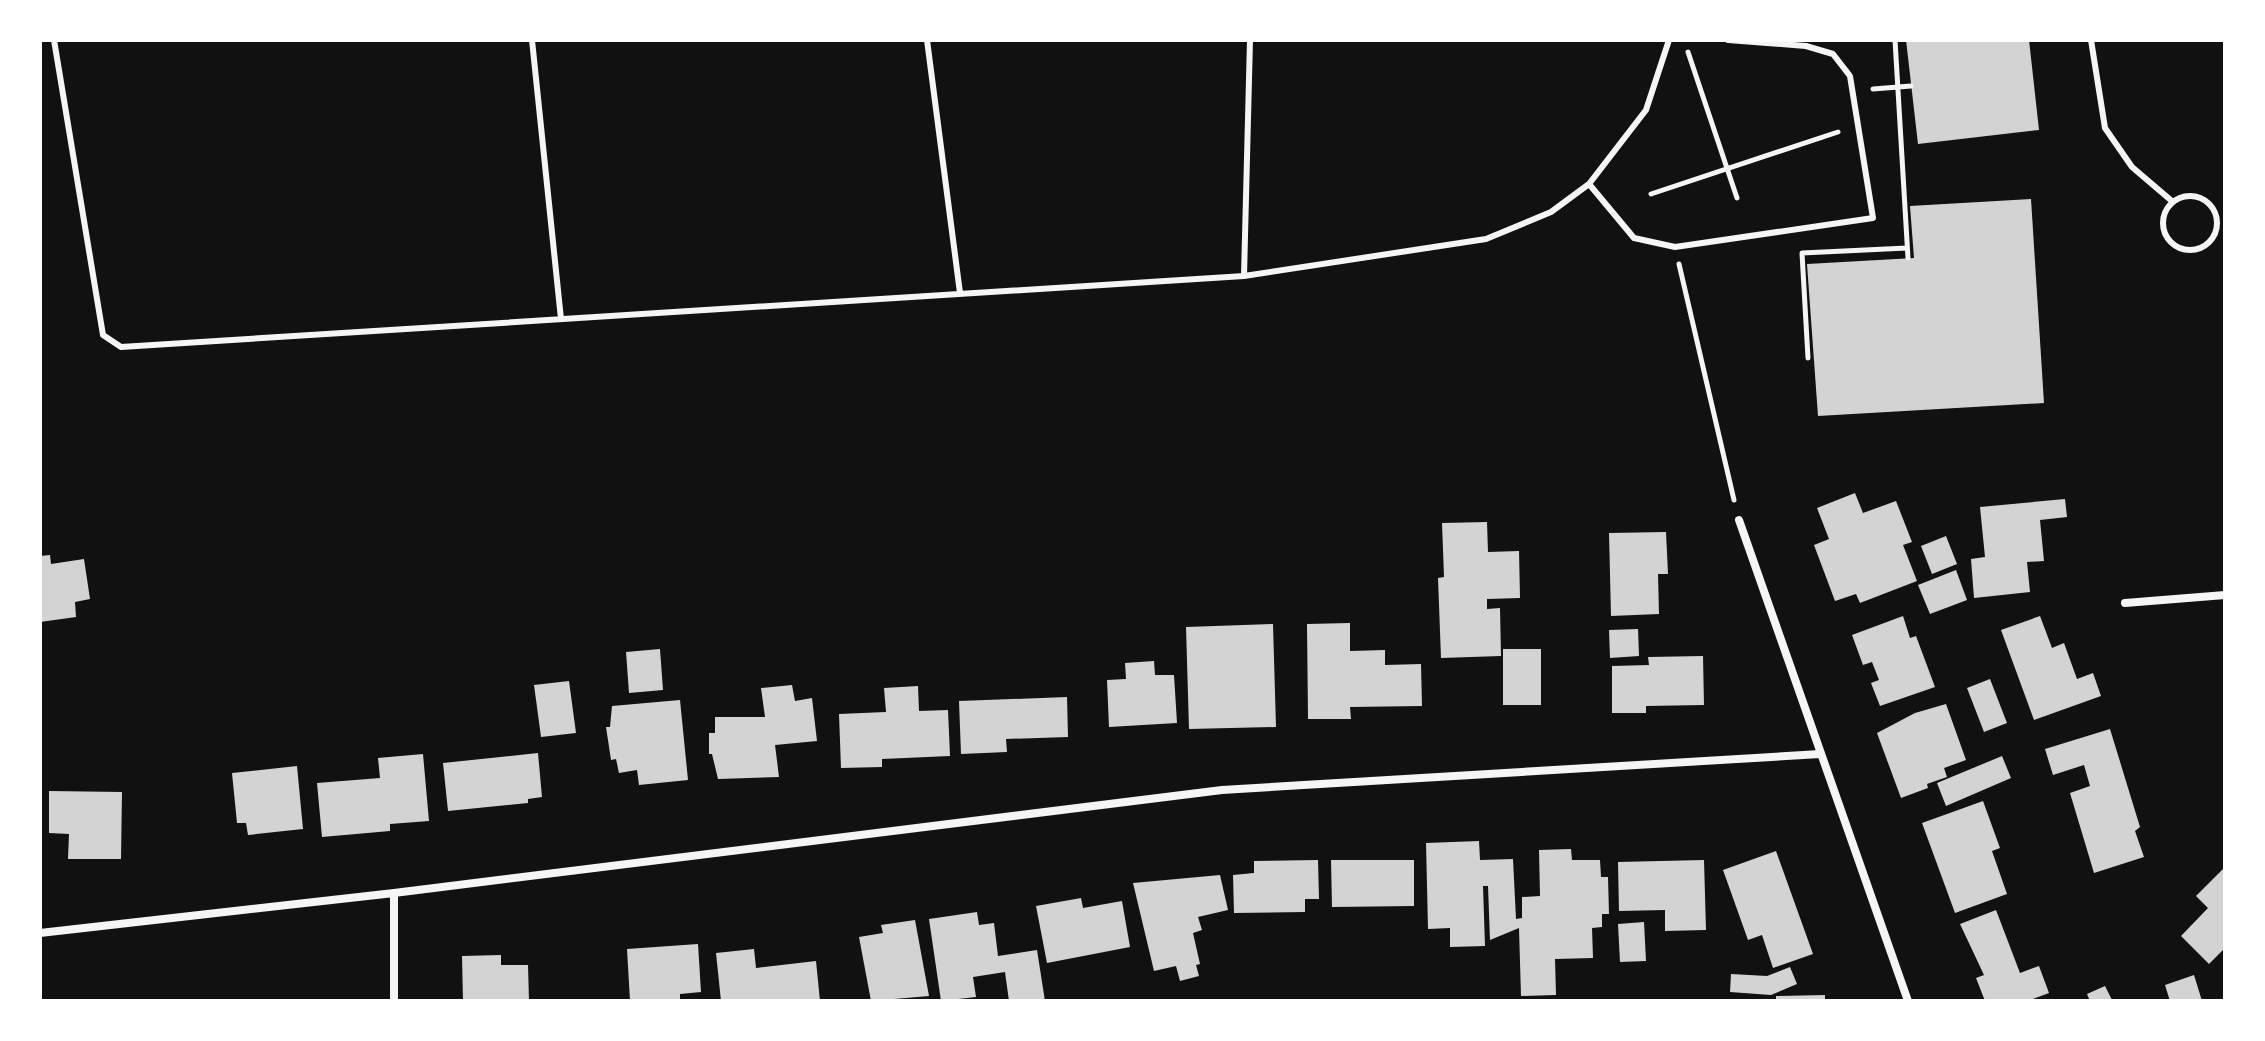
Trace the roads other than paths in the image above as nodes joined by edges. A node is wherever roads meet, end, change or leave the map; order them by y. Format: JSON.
{"nodes":[{"id":1,"x":54,"y":40,"type":"edge"},
{"id":2,"x":532,"y":40,"type":"edge"},
{"id":3,"x":927,"y":40,"type":"edge"},
{"id":4,"x":1250,"y":40,"type":"edge"},
{"id":5,"x":1669,"y":40,"type":"edge"},
{"id":6,"x":1728,"y":40,"type":"edge"},
{"id":7,"x":2091,"y":40,"type":"edge"},
{"id":8,"x":1589,"y":184,"type":"junction"},
{"id":9,"x":2173,"y":202,"type":"junction"},
{"id":10,"x":1244,"y":276,"type":"junction"},
{"id":11,"x":960,"y":293,"type":"junction"},
{"id":12,"x":561,"y":319,"type":"junction"},
{"id":13,"x":1739,"y":520,"type":"road end"},
{"id":14,"x":2225,"y":595,"type":"edge"},
{"id":15,"x":2125,"y":603,"type":"dead end"},
{"id":16,"x":1820,"y":754,"type":"junction"},
{"id":17,"x":394,"y":893,"type":"junction"},
{"id":18,"x":40,"y":933,"type":"edge"},
{"id":19,"x":394,"y":1001,"type":"edge"},
{"id":20,"x":1908,"y":1001,"type":"edge"}],
"edges":[{"from":1,"to":12,"type":"lane"},
{"from":2,"to":12,"type":"lane"},
{"from":3,"to":11,"type":"lane"},
{"from":4,"to":10,"type":"lane"},
{"from":5,"to":8,"type":"lane"},
{"from":6,"to":8,"type":"lane"},
{"from":7,"to":9,"type":"lane"},
{"from":8,"to":10,"type":"lane"},
{"from":9,"to":9,"type":"lane"},
{"from":10,"to":11,"type":"lane"},
{"from":11,"to":12,"type":"lane"},
{"from":13,"to":16,"type":"street"},
{"from":14,"to":15,"type":"street"},
{"from":16,"to":17,"type":"street"},
{"from":16,"to":20,"type":"street"},
{"from":17,"to":18,"type":"street"},
{"from":17,"to":19,"type":"street"}]}
